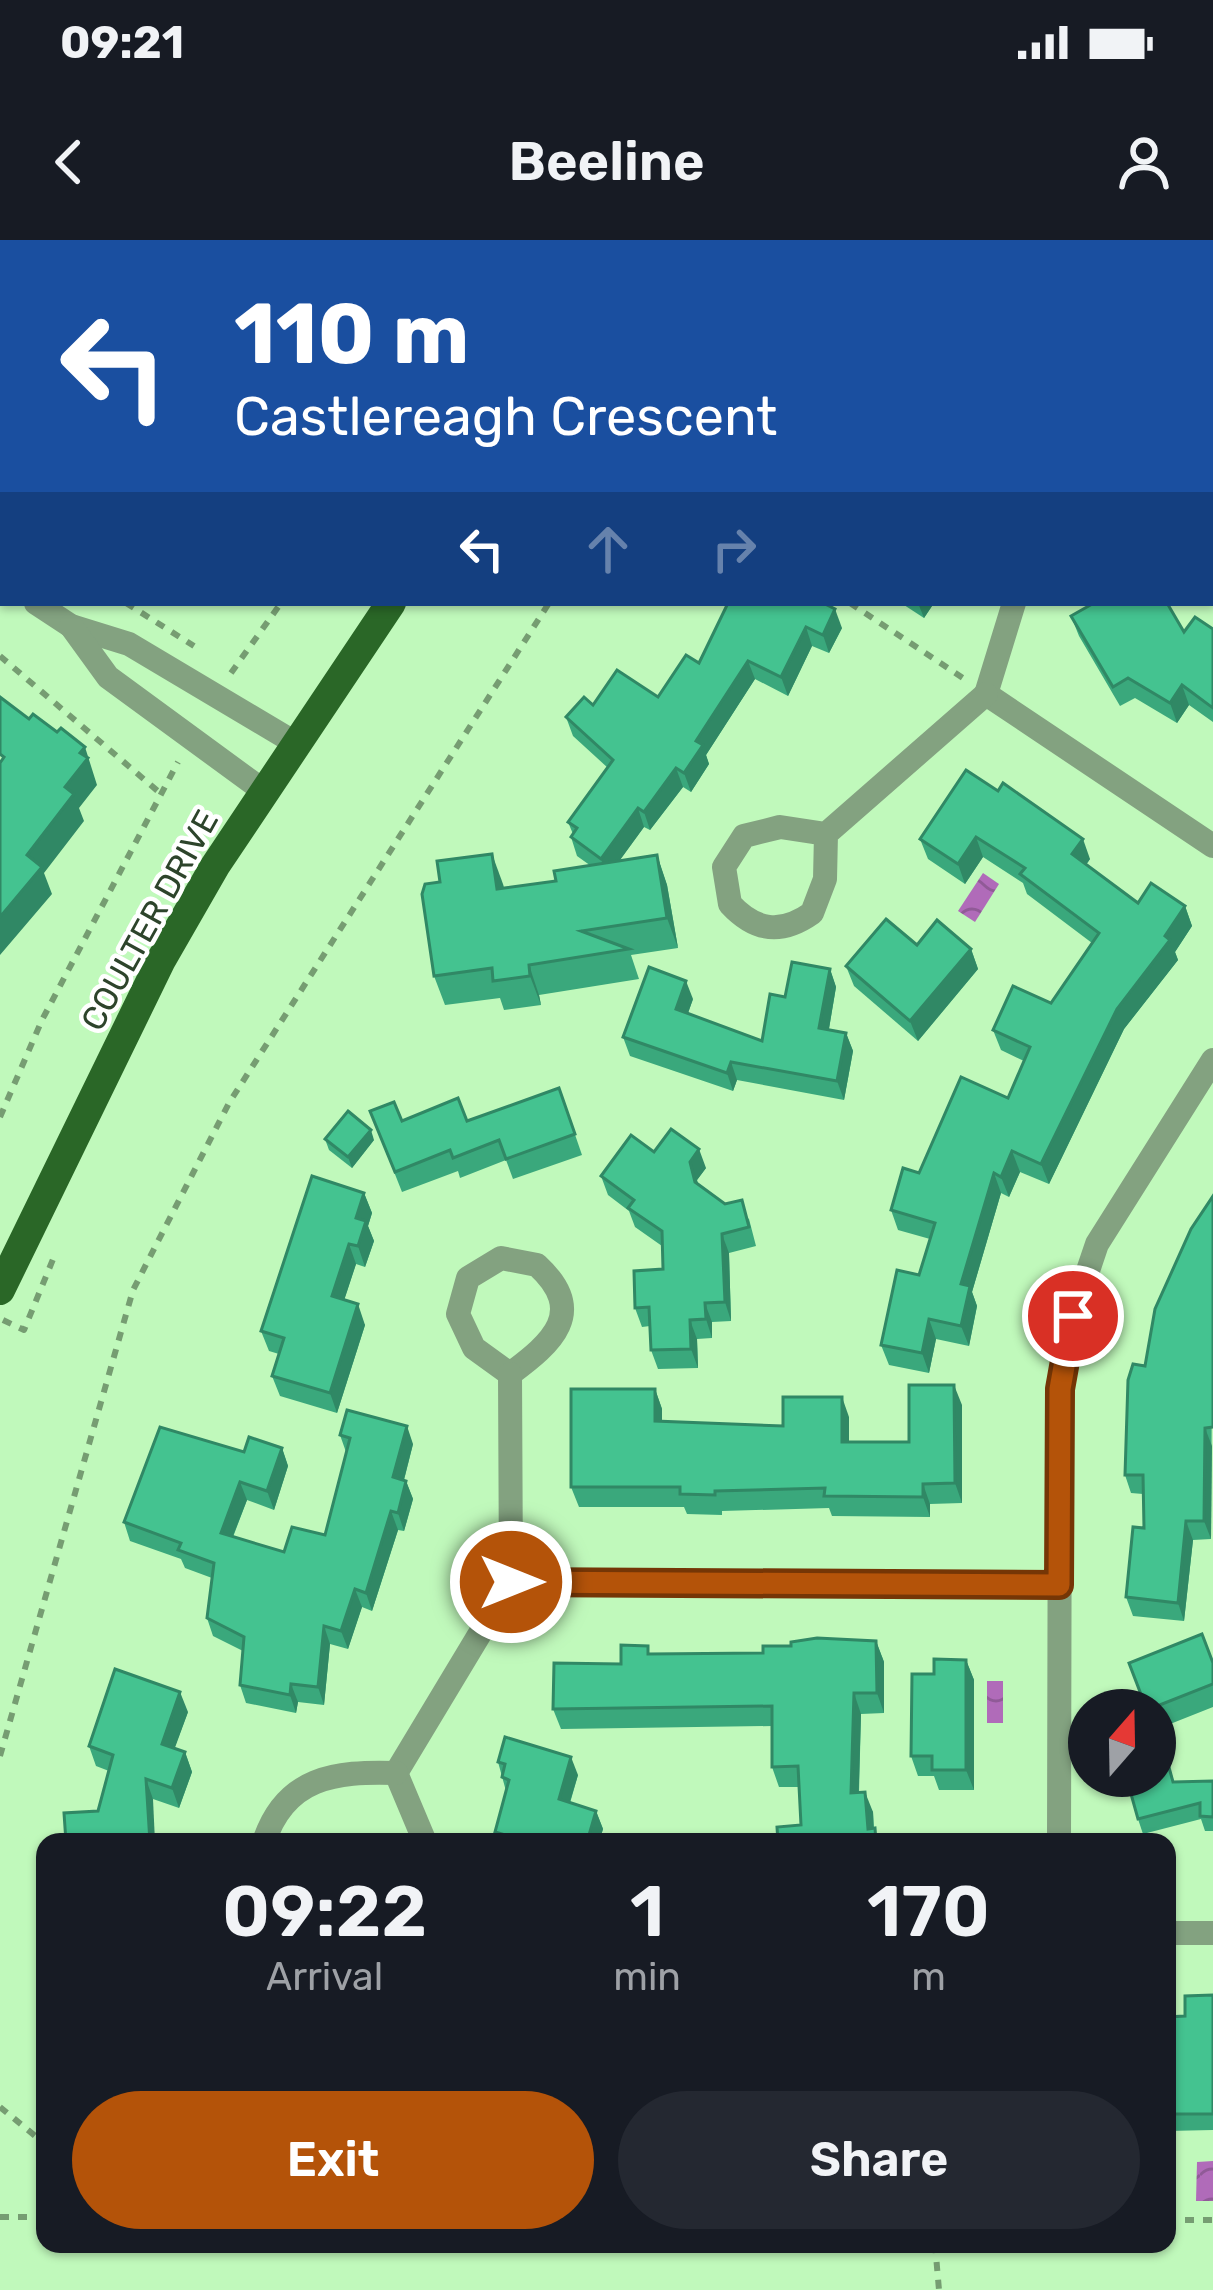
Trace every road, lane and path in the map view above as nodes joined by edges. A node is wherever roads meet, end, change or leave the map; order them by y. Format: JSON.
{"nodes":[{"id":1,"x":41,"y":606,"type":"edge"},
{"id":2,"x":131,"y":606,"type":"edge"},
{"id":3,"x":279,"y":606,"type":"edge"},
{"id":4,"x":389,"y":606,"type":"edge"},
{"id":5,"x":547,"y":606,"type":"edge"},
{"id":6,"x":854,"y":606,"type":"edge"},
{"id":7,"x":1014,"y":606,"type":"edge"},
{"id":8,"x":71,"y":626,"type":"junction"},
{"id":9,"x":197,"y":648,"type":"dead end"},
{"id":10,"x":0,"y":656,"type":"edge"},
{"id":11,"x":215,"y":660,"type":"dead end"},
{"id":12,"x":986,"y":694,"type":"junction"},
{"id":13,"x":297,"y":744,"type":"junction"},
{"id":14,"x":265,"y":792,"type":"junction"},
{"id":15,"x":826,"y":834,"type":"junction"},
{"id":16,"x":1213,"y":845,"type":"edge"},
{"id":17,"x":1213,"y":1060,"type":"edge"},
{"id":18,"x":0,"y":1117,"type":"edge"},
{"id":19,"x":0,"y":1290,"type":"edge"},
{"id":20,"x":510,"y":1374,"type":"junction"},
{"id":21,"x":511,"y":1582,"type":"junction"},
{"id":22,"x":1059,"y":1585,"type":"junction"},
{"id":23,"x":0,"y":1756,"type":"edge"},
{"id":24,"x":397,"y":1773,"type":"junction"},
{"id":25,"x":269,"y":1833,"type":"edge"},
{"id":26,"x":421,"y":1833,"type":"edge"},
{"id":27,"x":1059,"y":1833,"type":"edge"},
{"id":28,"x":1176,"y":1933,"type":"edge"},
{"id":29,"x":1213,"y":1933,"type":"edge"},
{"id":30,"x":0,"y":2107,"type":"edge"},
{"id":31,"x":36,"y":2137,"type":"edge"},
{"id":32,"x":0,"y":2217,"type":"edge"},
{"id":33,"x":36,"y":2218,"type":"edge"},
{"id":34,"x":1176,"y":2220,"type":"edge"},
{"id":35,"x":1213,"y":2220,"type":"edge"},
{"id":36,"x":936,"y":2253,"type":"edge"},
{"id":37,"x":939,"y":2290,"type":"edge"}],
"edges":[{"from":1,"to":8,"type":"street"},
{"from":2,"to":9,"type":"path"},
{"from":3,"to":11,"type":"path"},
{"from":4,"to":13,"type":"main road","name":"COULTER DRIVE"},
{"from":5,"to":23,"type":"path"},
{"from":6,"to":12,"type":"path"},
{"from":7,"to":12,"type":"street"},
{"from":8,"to":13,"type":"street"},
{"from":8,"to":14,"type":"street"},
{"from":10,"to":18,"type":"path"},
{"from":12,"to":15,"type":"street"},
{"from":12,"to":16,"type":"street"},
{"from":13,"to":14,"type":"main road","name":"COULTER DRIVE"},
{"from":14,"to":19,"type":"main road","name":"COULTER DRIVE"},
{"from":15,"to":15,"type":"street"},
{"from":17,"to":22,"type":"street"},
{"from":20,"to":20,"type":"street"},
{"from":20,"to":21,"type":"street"},
{"from":21,"to":22,"type":"street"},
{"from":21,"to":24,"type":"street"},
{"from":22,"to":27,"type":"street"},
{"from":24,"to":25,"type":"street"},
{"from":24,"to":26,"type":"street"},
{"from":28,"to":29,"type":"street"},
{"from":30,"to":31,"type":"path"},
{"from":32,"to":33,"type":"path"},
{"from":34,"to":35,"type":"path"},
{"from":36,"to":37,"type":"path"}]}
